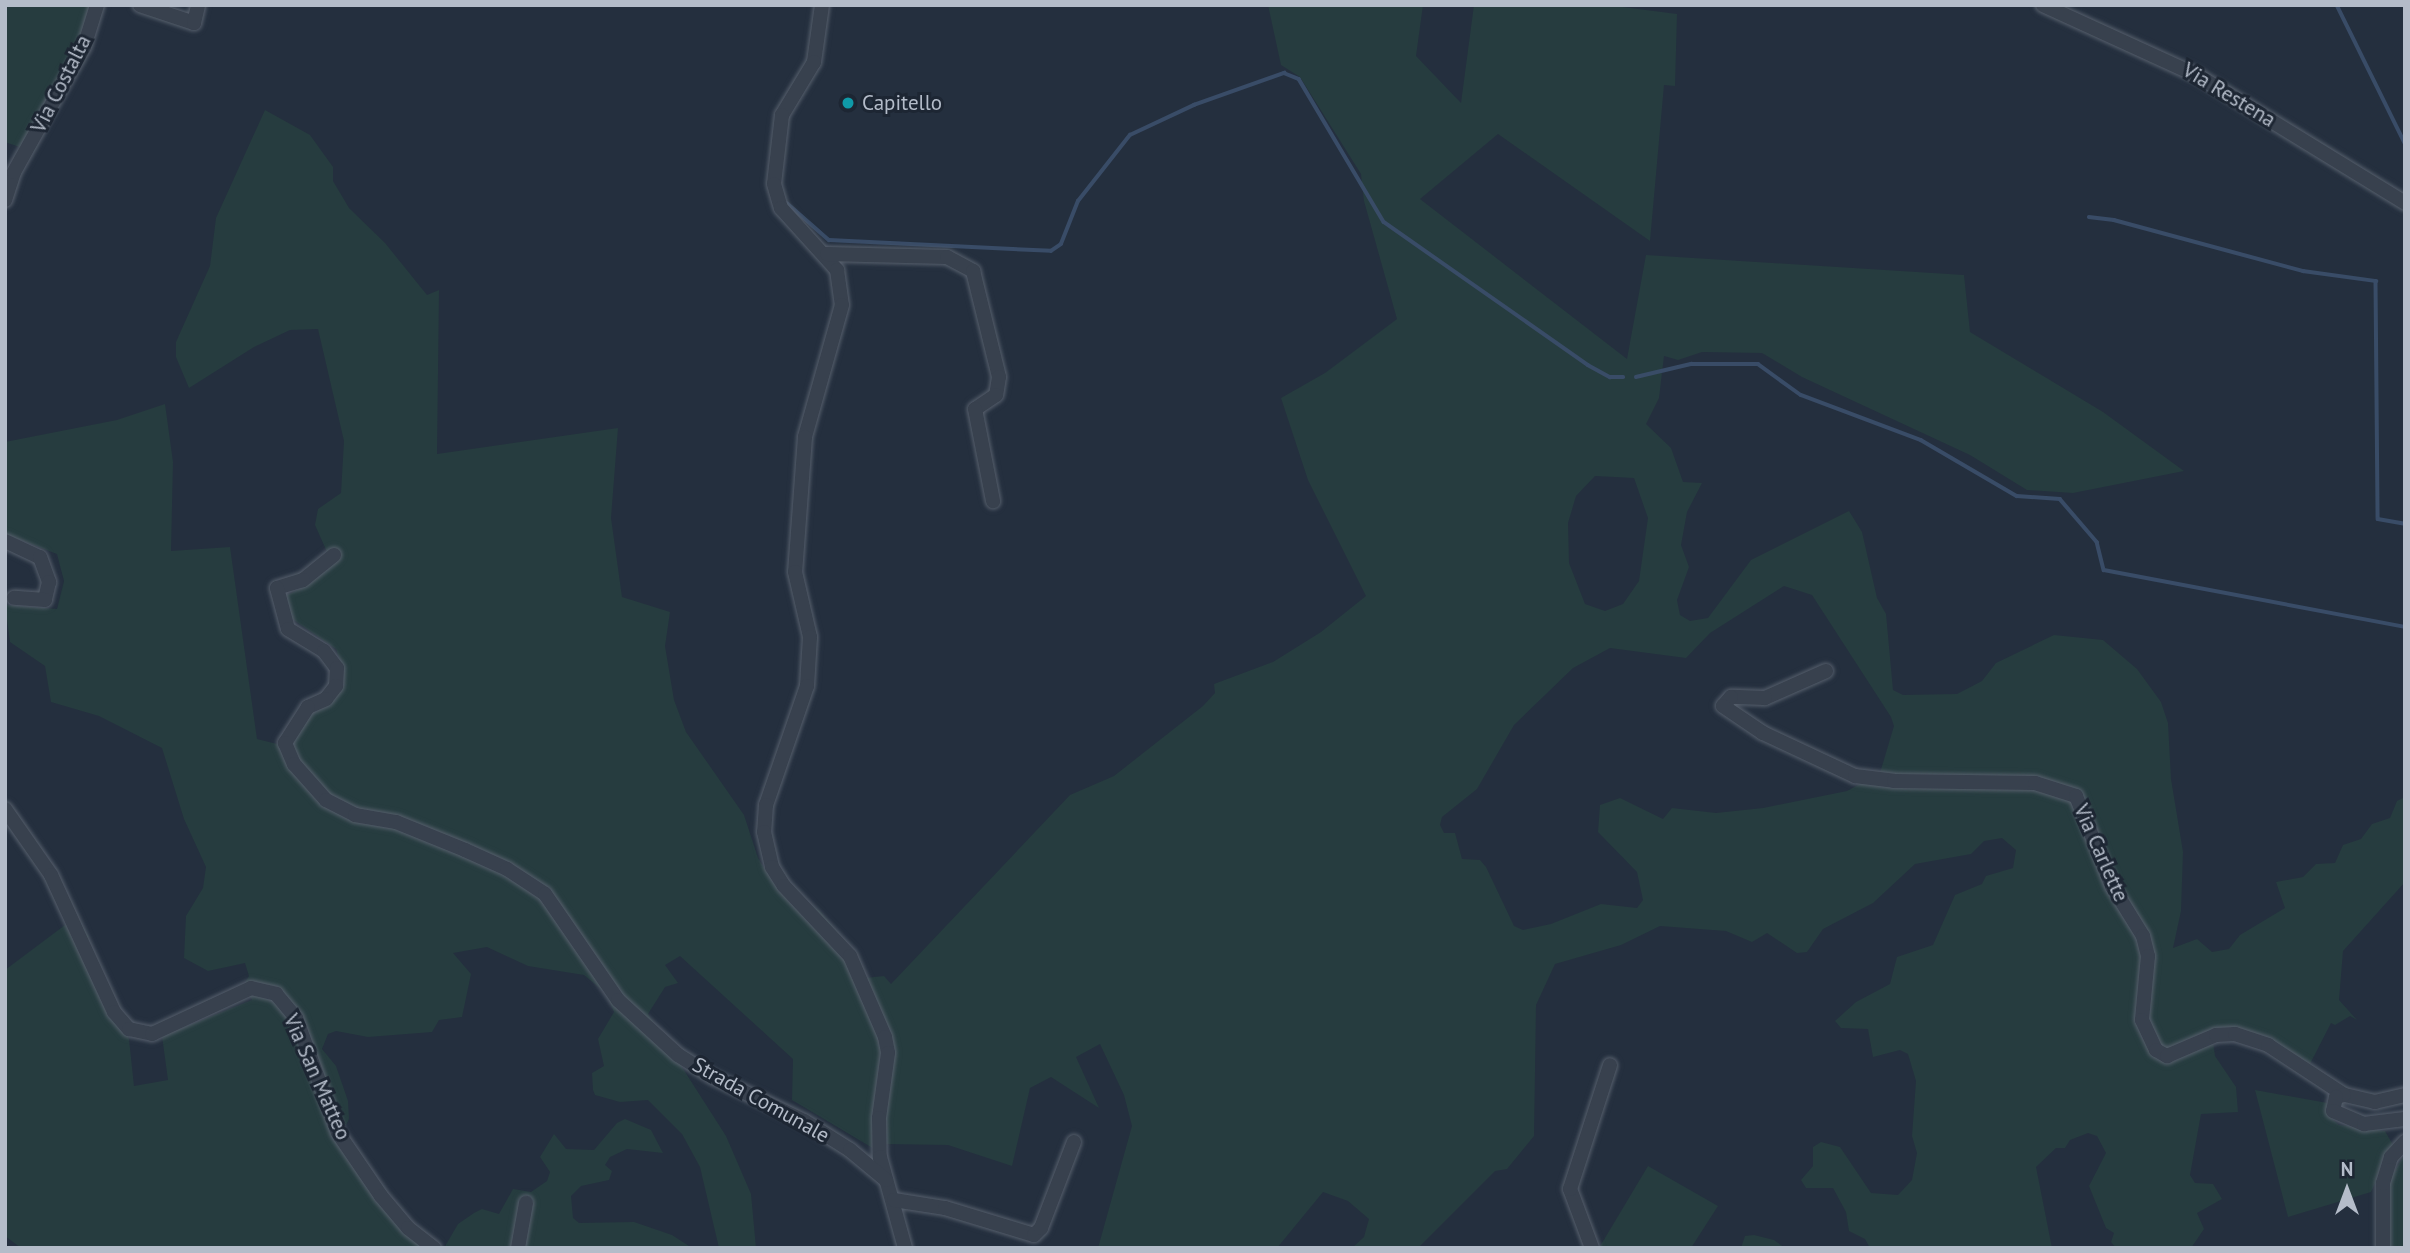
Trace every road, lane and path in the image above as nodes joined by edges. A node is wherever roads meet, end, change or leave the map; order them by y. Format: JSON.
{"nodes":[{"id":1,"x":97,"y":5,"type":"edge"},
{"id":2,"x":140,"y":5,"type":"edge"},
{"id":3,"x":198,"y":5,"type":"edge"},
{"id":4,"x":822,"y":5,"type":"edge"},
{"id":5,"x":2043,"y":5,"type":"edge"},
{"id":6,"x":5,"y":200,"type":"edge"},
{"id":7,"x":2405,"y":203,"type":"edge"},
{"id":8,"x":827,"y":254,"type":"junction"},
{"id":9,"x":993,"y":501,"type":"dead end"},
{"id":10,"x":5,"y":541,"type":"edge"},
{"id":11,"x":334,"y":555,"type":"dead end"},
{"id":12,"x":14,"y":598,"type":"dead end"},
{"id":13,"x":1826,"y":671,"type":"dead end"},
{"id":14,"x":5,"y":809,"type":"edge"},
{"id":15,"x":1610,"y":1065,"type":"dead end"},
{"id":16,"x":2344,"y":1095,"type":"junction"},
{"id":17,"x":2405,"y":1095,"type":"edge"},
{"id":18,"x":2405,"y":1119,"type":"edge"},
{"id":19,"x":1074,"y":1142,"type":"dead end"},
{"id":20,"x":2405,"y":1142,"type":"edge"},
{"id":21,"x":887,"y":1181,"type":"junction"},
{"id":22,"x":894,"y":1200,"type":"junction"},
{"id":23,"x":526,"y":1203,"type":"dead end"},
{"id":24,"x":434,"y":1248,"type":"edge"},
{"id":25,"x":518,"y":1248,"type":"edge"},
{"id":26,"x":905,"y":1248,"type":"edge"},
{"id":27,"x":1592,"y":1248,"type":"edge"},
{"id":28,"x":2383,"y":1248,"type":"edge"}],
"edges":[{"from":1,"to":6,"type":"street","name":"Via Costalta"},
{"from":2,"to":3,"type":"street"},
{"from":4,"to":8,"type":"street"},
{"from":5,"to":7,"type":"street","name":"Via Restena"},
{"from":8,"to":9,"type":"street"},
{"from":8,"to":21,"type":"street"},
{"from":10,"to":12,"type":"street"},
{"from":11,"to":21,"type":"street","name":"Strada Comunale"},
{"from":13,"to":16,"type":"street","name":"Via Carlette"},
{"from":14,"to":24,"type":"street","name":"Via San Matteo"},
{"from":15,"to":27,"type":"street"},
{"from":16,"to":17,"type":"street"},
{"from":16,"to":18,"type":"street"},
{"from":19,"to":22,"type":"street"},
{"from":20,"to":28,"type":"street"},
{"from":21,"to":22,"type":"street"},
{"from":22,"to":26,"type":"street"},
{"from":23,"to":25,"type":"street"}]}
